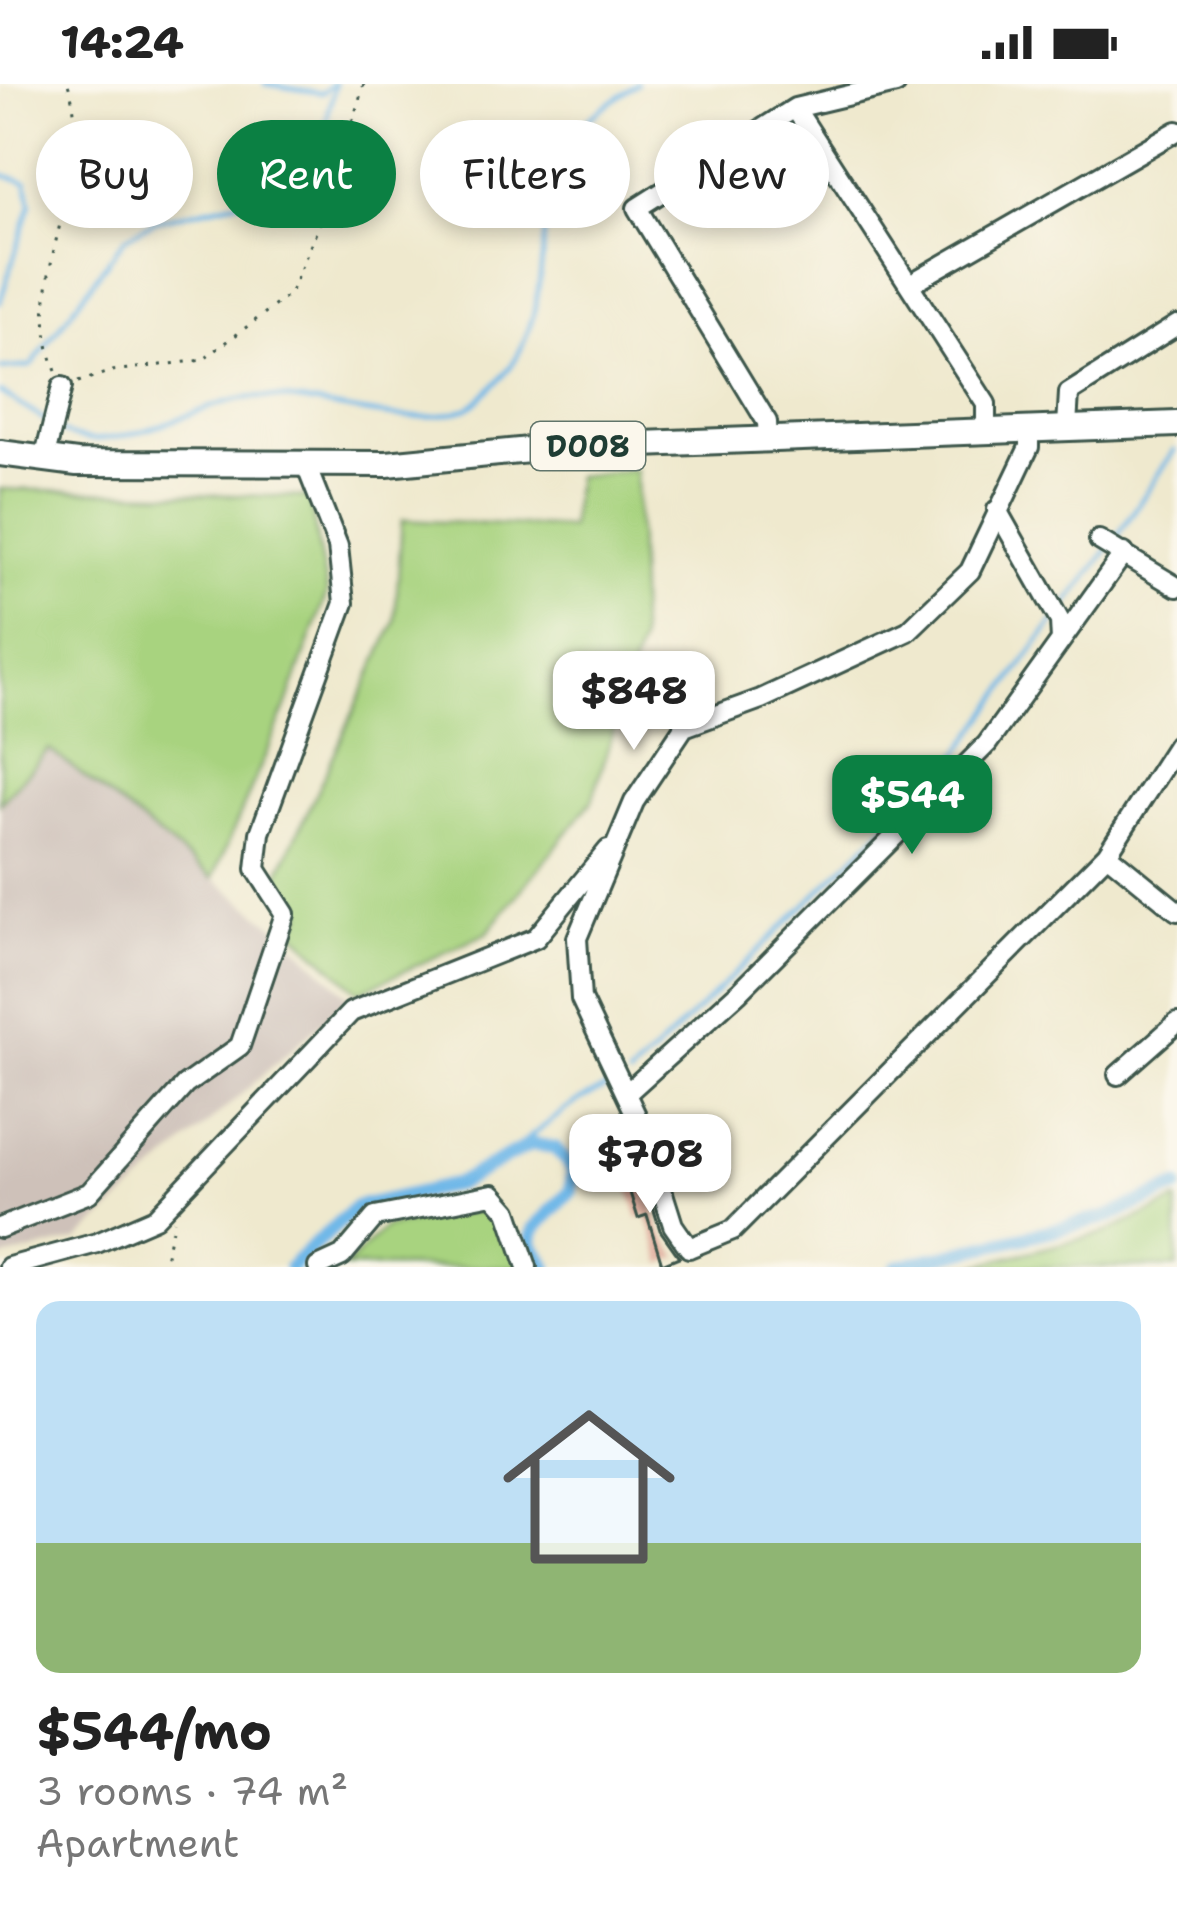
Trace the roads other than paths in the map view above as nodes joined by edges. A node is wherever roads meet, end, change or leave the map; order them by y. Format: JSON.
{"nodes":[{"id":1,"x":896,"y":84,"type":"edge"},
{"id":2,"x":833,"y":92,"type":"edge"},
{"id":3,"x":795,"y":108,"type":"junction"},
{"id":4,"x":1177,"y":130,"type":"edge"},
{"id":5,"x":910,"y":284,"type":"junction"},
{"id":6,"x":1177,"y":325,"type":"edge"},
{"id":7,"x":61,"y":392,"type":"road end"},
{"id":8,"x":1177,"y":424,"type":"edge"},
{"id":9,"x":1067,"y":426,"type":"junction"},
{"id":10,"x":1029,"y":427,"type":"junction"},
{"id":11,"x":986,"y":430,"type":"junction"},
{"id":12,"x":768,"y":441,"type":"junction"},
{"id":13,"x":45,"y":449,"type":"junction"},
{"id":14,"x":0,"y":453,"type":"edge"},
{"id":15,"x":305,"y":464,"type":"junction"},
{"id":16,"x":998,"y":510,"type":"junction"},
{"id":17,"x":1177,"y":586,"type":"edge"},
{"id":18,"x":1058,"y":624,"type":"junction"},
{"id":19,"x":1177,"y":746,"type":"edge"},
{"id":20,"x":622,"y":834,"type":"junction"},
{"id":21,"x":1107,"y":854,"type":"junction"},
{"id":22,"x":1177,"y":911,"type":"edge"},
{"id":23,"x":1177,"y":1023,"type":"edge"},
{"id":24,"x":1118,"y":1075,"type":"dead end"},
{"id":25,"x":626,"y":1094,"type":"junction"},
{"id":26,"x":0,"y":1228,"type":"edge"},
{"id":27,"x":687,"y":1257,"type":"edge"},
{"id":28,"x":10,"y":1267,"type":"edge"},
{"id":29,"x":319,"y":1267,"type":"edge"},
{"id":30,"x":527,"y":1267,"type":"edge"}],
"edges":[{"from":1,"to":2,"type":"street"},
{"from":2,"to":3,"type":"street"},
{"from":3,"to":5,"type":"street"},
{"from":3,"to":12,"type":"street"},
{"from":4,"to":5,"type":"street"},
{"from":5,"to":11,"type":"street"},
{"from":6,"to":9,"type":"street"},
{"from":7,"to":13,"type":"street"},
{"from":8,"to":9,"type":"main road","number":"D008"},
{"from":9,"to":10,"type":"main road","number":"D008"},
{"from":10,"to":11,"type":"main road","number":"D008"},
{"from":10,"to":16,"type":"street"},
{"from":11,"to":12,"type":"main road","number":"D008"},
{"from":12,"to":15,"type":"main road","number":"D008"},
{"from":13,"to":14,"type":"main road","number":"D008"},
{"from":13,"to":15,"type":"main road","number":"D008"},
{"from":15,"to":26,"type":"street"},
{"from":16,"to":18,"type":"street"},
{"from":16,"to":20,"type":"street"},
{"from":17,"to":18,"type":"street"},
{"from":18,"to":25,"type":"street"},
{"from":19,"to":21,"type":"street"},
{"from":20,"to":25,"type":"street"},
{"from":20,"to":28,"type":"street"},
{"from":21,"to":22,"type":"street"},
{"from":21,"to":27,"type":"street"},
{"from":23,"to":24,"type":"street"},
{"from":25,"to":27,"type":"street"},
{"from":29,"to":30,"type":"street"}]}
